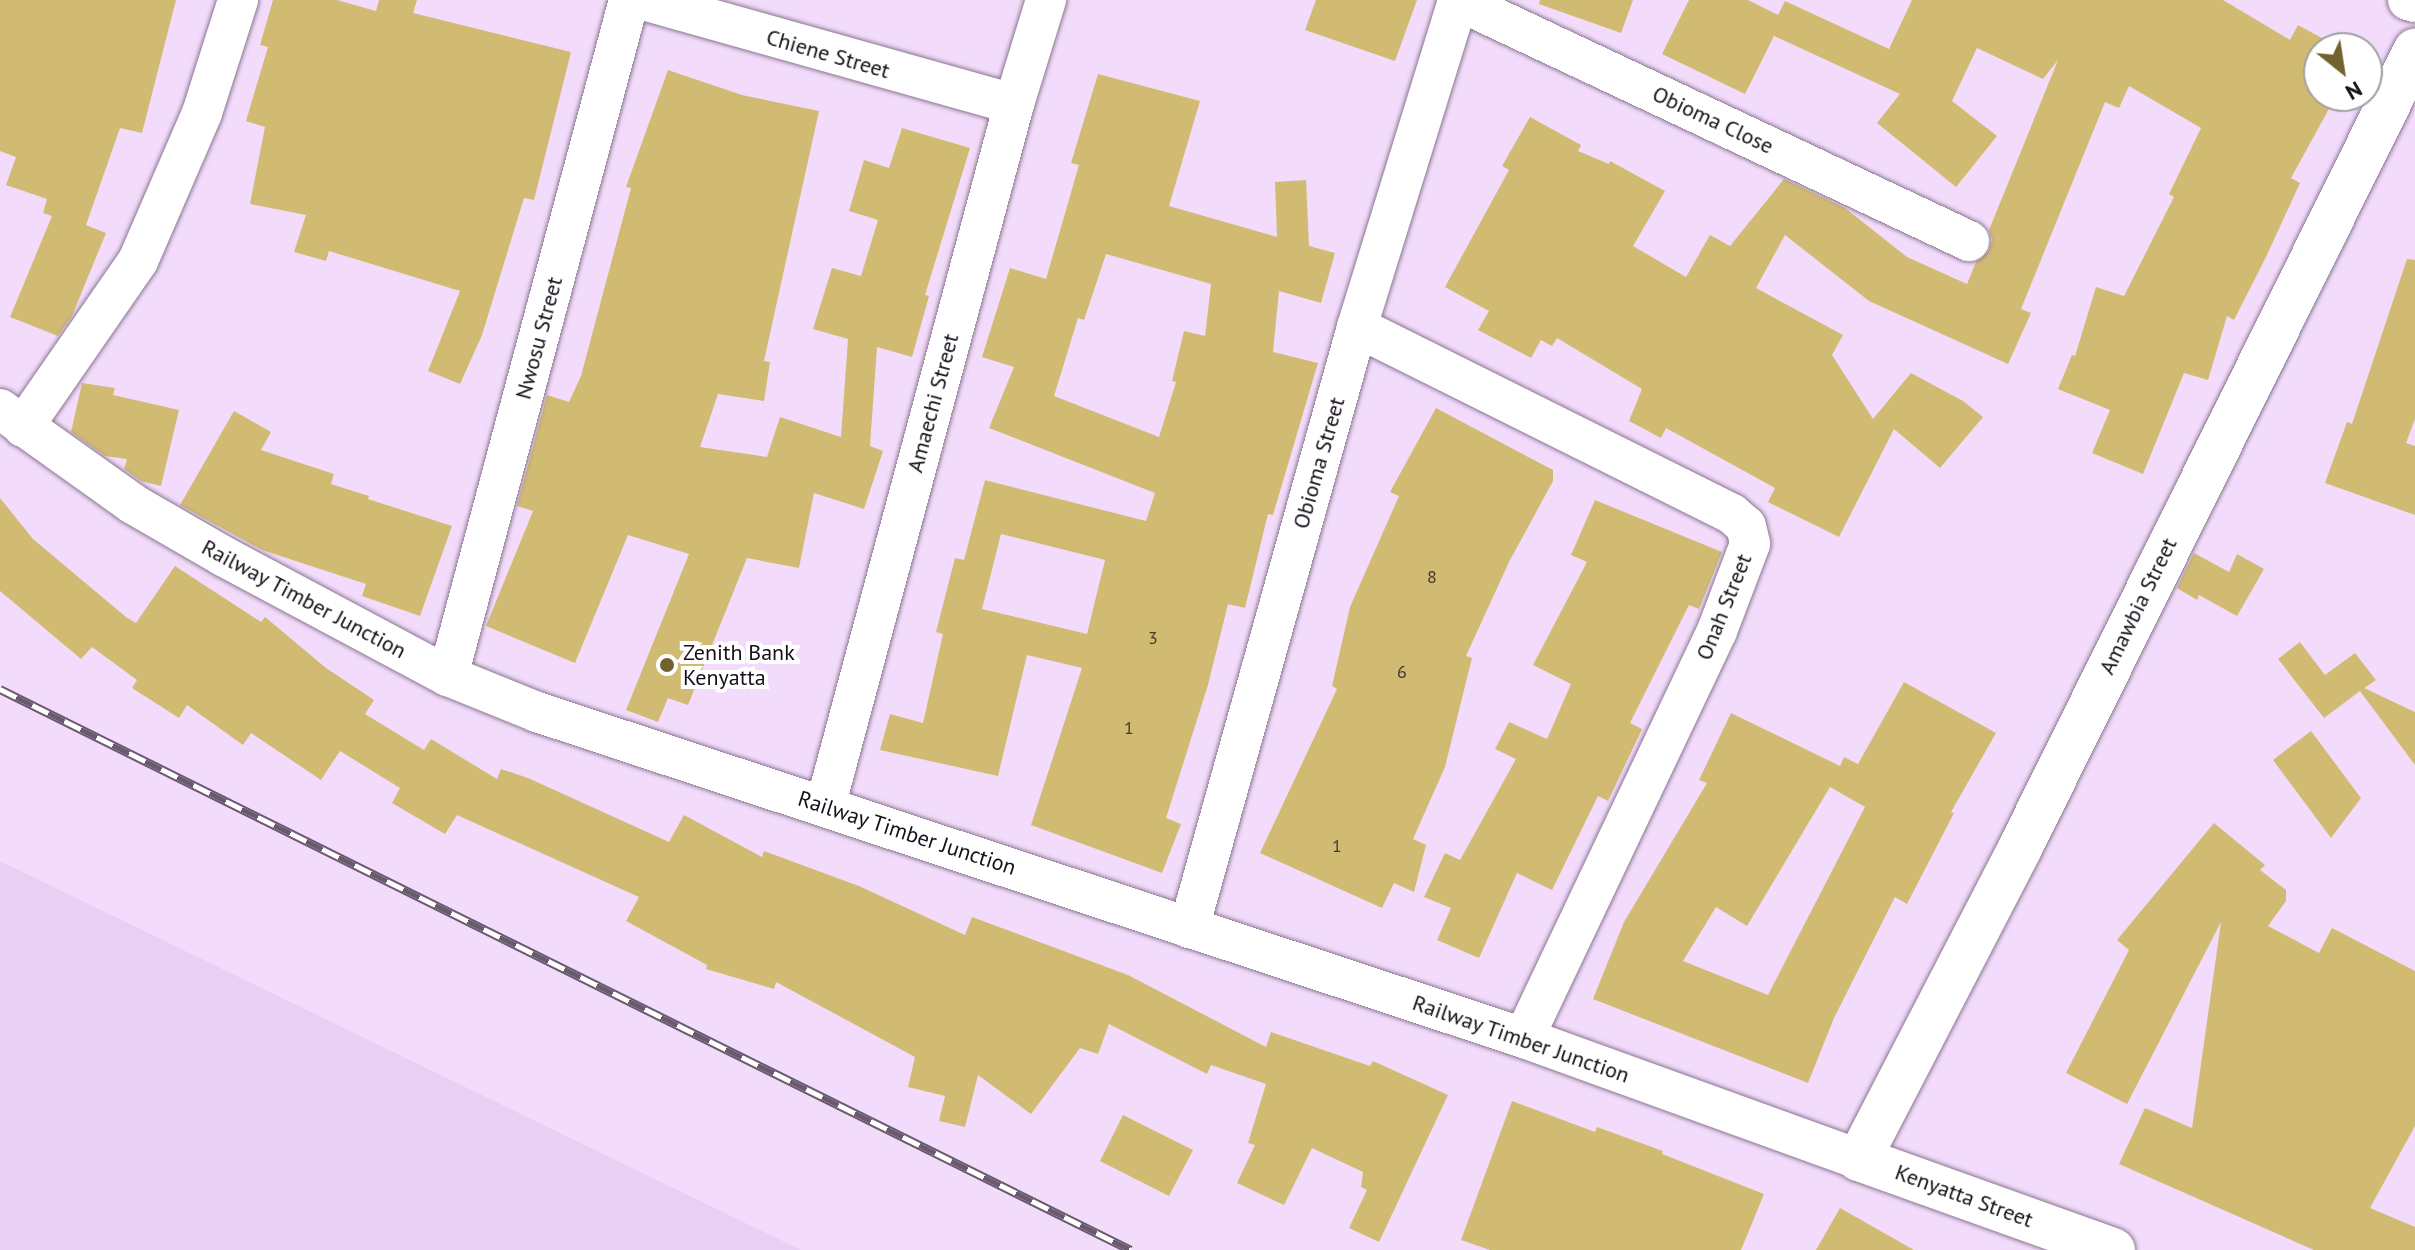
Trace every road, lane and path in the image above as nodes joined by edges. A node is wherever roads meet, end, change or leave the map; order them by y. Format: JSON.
{"nodes":[{"id":1,"x":238,"y":0,"type":"edge"},
{"id":2,"x":629,"y":0,"type":"edge"},
{"id":3,"x":643,"y":0,"type":"edge"},
{"id":4,"x":1046,"y":0,"type":"edge"},
{"id":5,"x":1458,"y":0,"type":"edge"},
{"id":6,"x":2408,"y":0,"type":"edge"},
{"id":7,"x":2415,"y":2,"type":"edge"},
{"id":8,"x":2415,"y":51,"type":"edge"},
{"id":9,"x":1014,"y":104,"type":"junction"},
{"id":10,"x":1969,"y":241,"type":"dead end"},
{"id":11,"x":1357,"y":327,"type":"junction"},
{"id":12,"x":12,"y":418,"type":"edge"},
{"id":13,"x":448,"y":676,"type":"junction"},
{"id":14,"x":825,"y":807,"type":"junction"},
{"id":15,"x":1189,"y":928,"type":"junction"},
{"id":16,"x":1524,"y":1038,"type":"junction"},
{"id":17,"x":1859,"y":1159,"type":"junction"},
{"id":18,"x":2113,"y":1250,"type":"edge"}],
"edges":[{"from":1,"to":12,"type":"street"},
{"from":2,"to":13,"type":"street","name":"Nwosu Street"},
{"from":3,"to":9,"type":"street","name":"Chiene Street"},
{"from":4,"to":9,"type":"street","name":"Amaechi Street"},
{"from":5,"to":10,"type":"street","name":"Obioma Close"},
{"from":5,"to":11,"type":"street","name":"Obioma Street"},
{"from":6,"to":7,"type":"street"},
{"from":8,"to":17,"type":"street","name":"Amawbia Street"},
{"from":9,"to":14,"type":"street","name":"Amaechi Street"},
{"from":11,"to":15,"type":"street","name":"Obioma Street"},
{"from":11,"to":16,"type":"street","name":"Onah Street"},
{"from":12,"to":13,"type":"street","name":"Railway Timber Junction"},
{"from":13,"to":14,"type":"street","name":"Railway Timber Junction"},
{"from":14,"to":15,"type":"street","name":"Railway Timber Junction"},
{"from":15,"to":16,"type":"street","name":"Railway Timber Junction"},
{"from":16,"to":17,"type":"street","name":"Railway Timber Junction"},
{"from":17,"to":18,"type":"street","name":"Kenyatta Street"}]}
